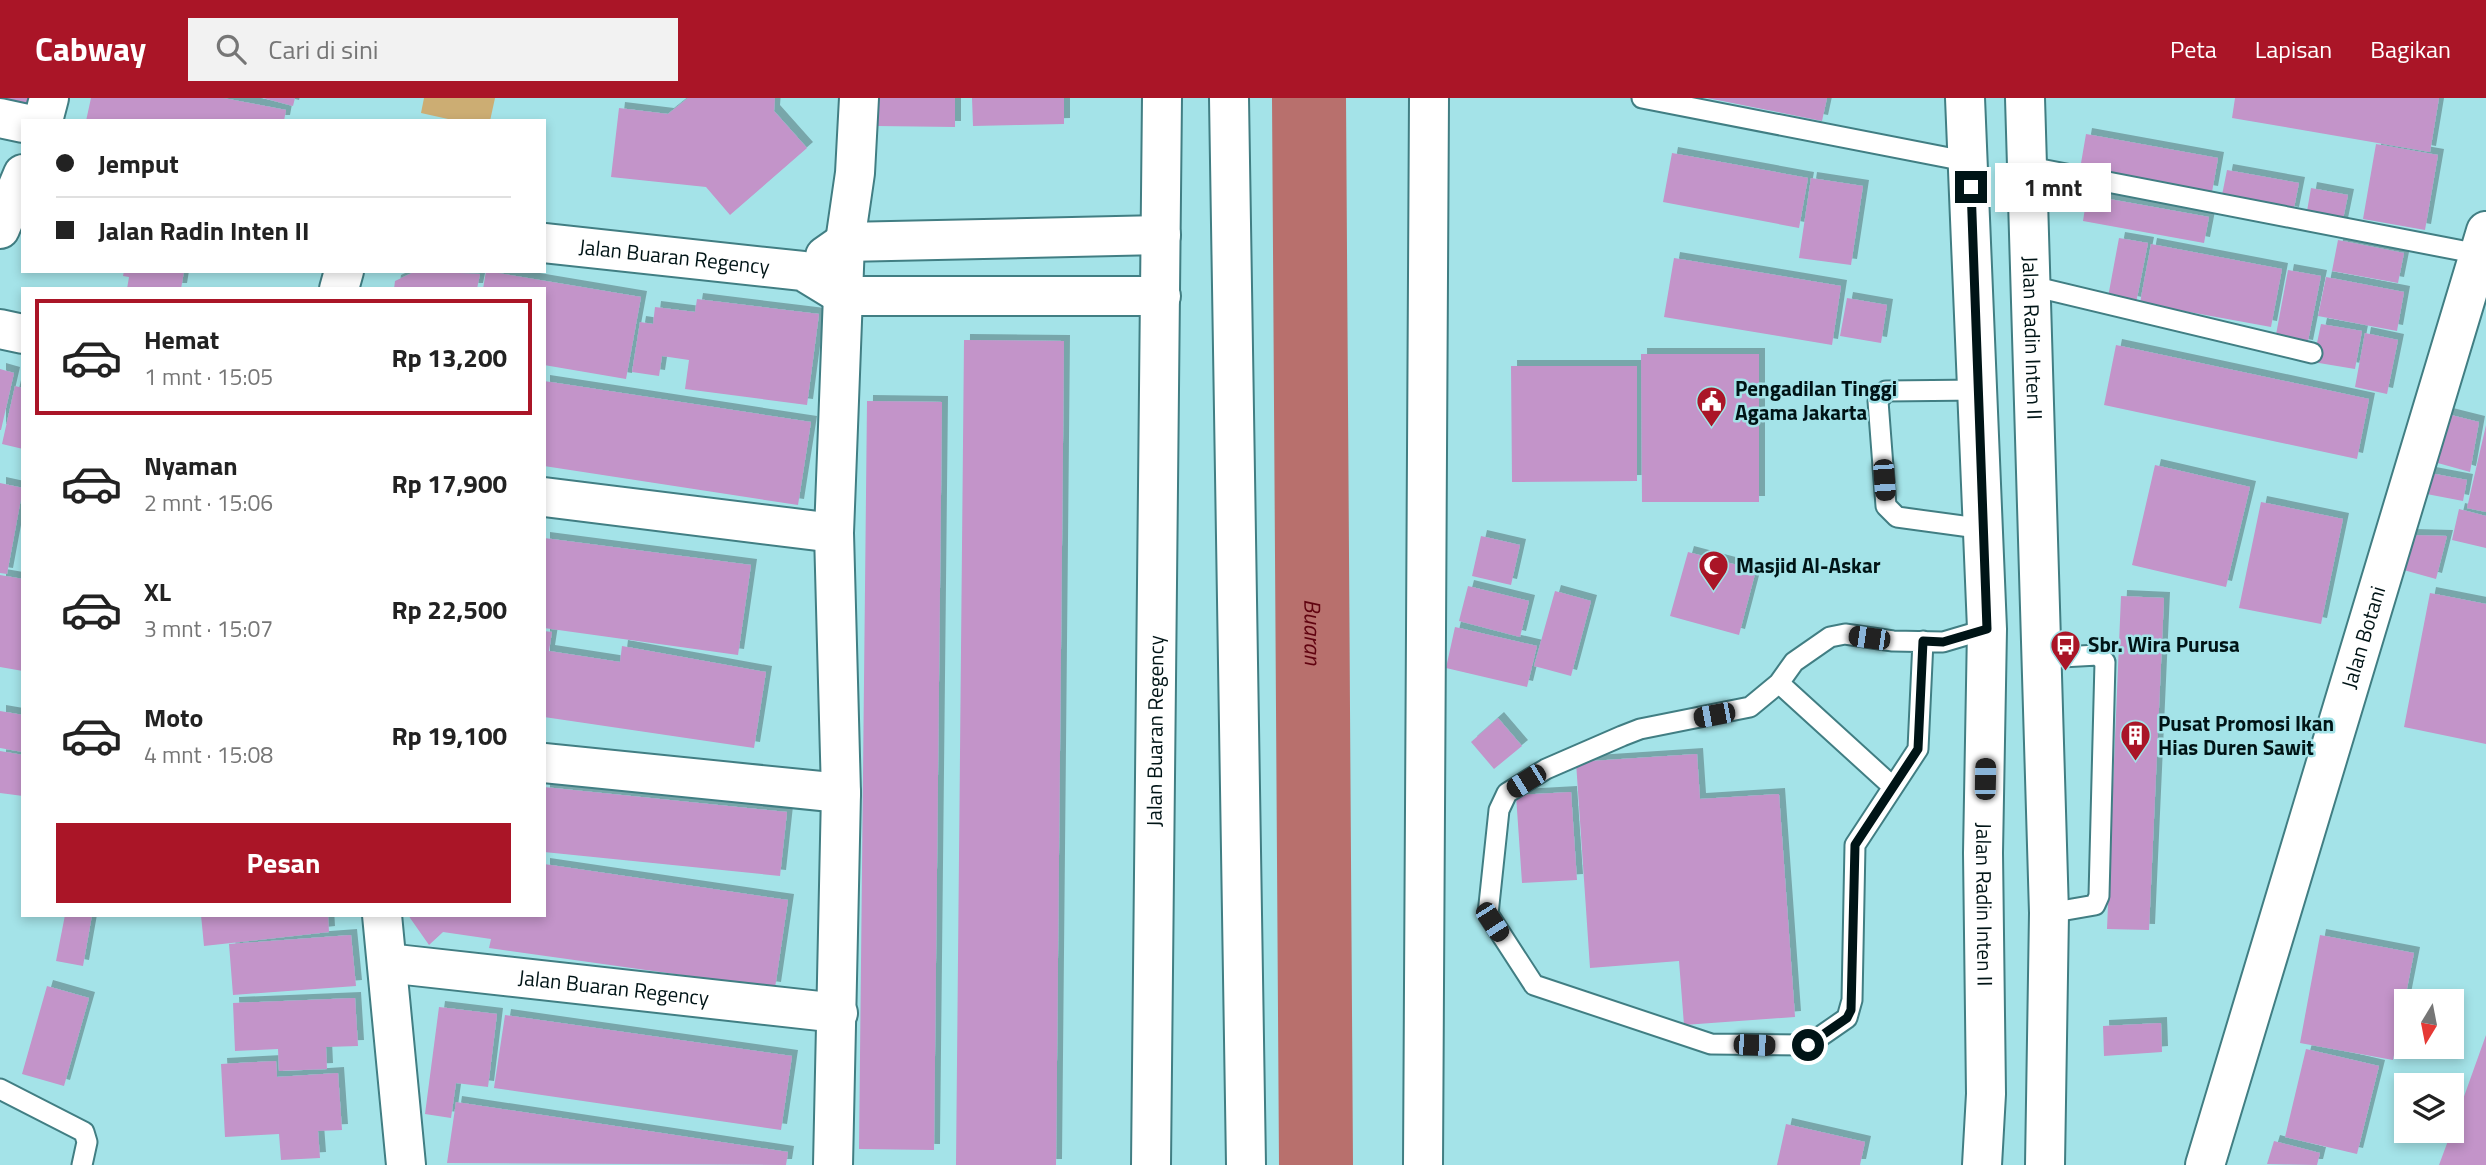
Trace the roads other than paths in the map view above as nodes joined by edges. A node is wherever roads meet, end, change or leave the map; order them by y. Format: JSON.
{"nodes":[{"id":1,"x":49,"y":98,"type":"edge"},
{"id":2,"x":859,"y":98,"type":"edge"},
{"id":3,"x":1162,"y":98,"type":"edge"},
{"id":4,"x":1229,"y":98,"type":"edge"},
{"id":5,"x":1429,"y":98,"type":"edge"},
{"id":6,"x":1643,"y":98,"type":"edge"},
{"id":7,"x":1965,"y":98,"type":"edge"},
{"id":8,"x":2025,"y":98,"type":"edge"},
{"id":9,"x":0,"y":118,"type":"edge"},
{"id":10,"x":44,"y":119,"type":"edge"},
{"id":11,"x":21,"y":123,"type":"edge"},
{"id":12,"x":1970,"y":162,"type":"junction"},
{"id":13,"x":2025,"y":166,"type":"junction"},
{"id":14,"x":21,"y":179,"type":"edge"},
{"id":15,"x":0,"y":229,"type":"edge"},
{"id":16,"x":1161,"y":235,"type":"junction"},
{"id":17,"x":845,"y":242,"type":"junction"},
{"id":18,"x":546,"y":243,"type":"edge"},
{"id":19,"x":2484,"y":247,"type":"edge"},
{"id":20,"x":803,"y":271,"type":"junction"},
{"id":21,"x":2028,"y":285,"type":"junction"},
{"id":22,"x":844,"y":296,"type":"junction"},
{"id":23,"x":1161,"y":296,"type":"junction"},
{"id":24,"x":0,"y":329,"type":"edge"},
{"id":25,"x":21,"y":334,"type":"edge"},
{"id":26,"x":2312,"y":354,"type":"dead end"},
{"id":27,"x":1979,"y":390,"type":"junction"},
{"id":28,"x":546,"y":497,"type":"edge"},
{"id":29,"x":1985,"y":529,"type":"junction"},
{"id":30,"x":834,"y":533,"type":"junction"},
{"id":31,"x":1987,"y":629,"type":"junction"},
{"id":32,"x":1923,"y":641,"type":"junction"},
{"id":33,"x":2043,"y":658,"type":"junction"},
{"id":34,"x":1779,"y":683,"type":"junction"},
{"id":35,"x":546,"y":763,"type":"edge"},
{"id":36,"x":1892,"y":786,"type":"junction"},
{"id":37,"x":841,"y":793,"type":"junction"},
{"id":38,"x":2049,"y":913,"type":"junction"},
{"id":39,"x":382,"y":917,"type":"edge"},
{"id":40,"x":387,"y":963,"type":"junction"},
{"id":41,"x":838,"y":1013,"type":"junction"},
{"id":42,"x":0,"y":1088,"type":"edge"},
{"id":43,"x":82,"y":1165,"type":"edge"},
{"id":44,"x":406,"y":1165,"type":"edge"},
{"id":45,"x":833,"y":1165,"type":"edge"},
{"id":46,"x":1152,"y":1165,"type":"edge"},
{"id":47,"x":1246,"y":1165,"type":"edge"},
{"id":48,"x":1423,"y":1165,"type":"edge"},
{"id":49,"x":1982,"y":1165,"type":"edge"},
{"id":50,"x":2045,"y":1165,"type":"edge"},
{"id":51,"x":2205,"y":1165,"type":"edge"}],
"edges":[{"from":1,"to":10,"type":"street"},
{"from":2,"to":17,"type":"street"},
{"from":3,"to":16,"type":"street","name":"Jalan Buaran Regency"},
{"from":4,"to":47,"type":"street"},
{"from":5,"to":48,"type":"street"},
{"from":6,"to":12,"type":"lane"},
{"from":7,"to":12,"type":"street","name":"Jalan Radin Inten II"},
{"from":8,"to":13,"type":"street","name":"Jalan Radin Inten II"},
{"from":9,"to":11,"type":"street"},
{"from":12,"to":27,"type":"street","name":"Jalan Radin Inten II"},
{"from":13,"to":19,"type":"lane"},
{"from":13,"to":21,"type":"street","name":"Jalan Radin Inten II"},
{"from":14,"to":15,"type":"street"},
{"from":16,"to":17,"type":"street"},
{"from":16,"to":23,"type":"street","name":"Jalan Buaran Regency"},
{"from":17,"to":20,"type":"street"},
{"from":17,"to":22,"type":"street"},
{"from":18,"to":20,"type":"street","name":"Jalan Buaran Regency"},
{"from":19,"to":51,"type":"street","name":"Jalan Botani"},
{"from":20,"to":22,"type":"street","name":"Jalan Buaran Regency"},
{"from":21,"to":26,"type":"lane"},
{"from":21,"to":33,"type":"street","name":"Jalan Radin Inten II"},
{"from":22,"to":23,"type":"street"},
{"from":22,"to":30,"type":"street"},
{"from":23,"to":46,"type":"street","name":"Jalan Buaran Regency"},
{"from":24,"to":25,"type":"street"},
{"from":27,"to":29,"type":"street","name":"Jalan Radin Inten II"},
{"from":27,"to":29,"type":"lane"},
{"from":28,"to":30,"type":"street"},
{"from":29,"to":31,"type":"street","name":"Jalan Radin Inten II"},
{"from":30,"to":37,"type":"street"},
{"from":31,"to":32,"type":"lane"},
{"from":31,"to":49,"type":"street","name":"Jalan Radin Inten II"},
{"from":32,"to":34,"type":"lane"},
{"from":32,"to":36,"type":"lane"},
{"from":33,"to":38,"type":"street","name":"Jalan Radin Inten II"},
{"from":33,"to":38,"type":"lane"},
{"from":34,"to":36,"type":"lane"},
{"from":34,"to":36,"type":"lane"},
{"from":35,"to":37,"type":"street"},
{"from":37,"to":41,"type":"street"},
{"from":38,"to":50,"type":"street","name":"Jalan Radin Inten II"},
{"from":39,"to":40,"type":"street"},
{"from":40,"to":41,"type":"street","name":"Jalan Buaran Regency"},
{"from":40,"to":44,"type":"street"},
{"from":41,"to":45,"type":"street"},
{"from":42,"to":43,"type":"lane"}]}
